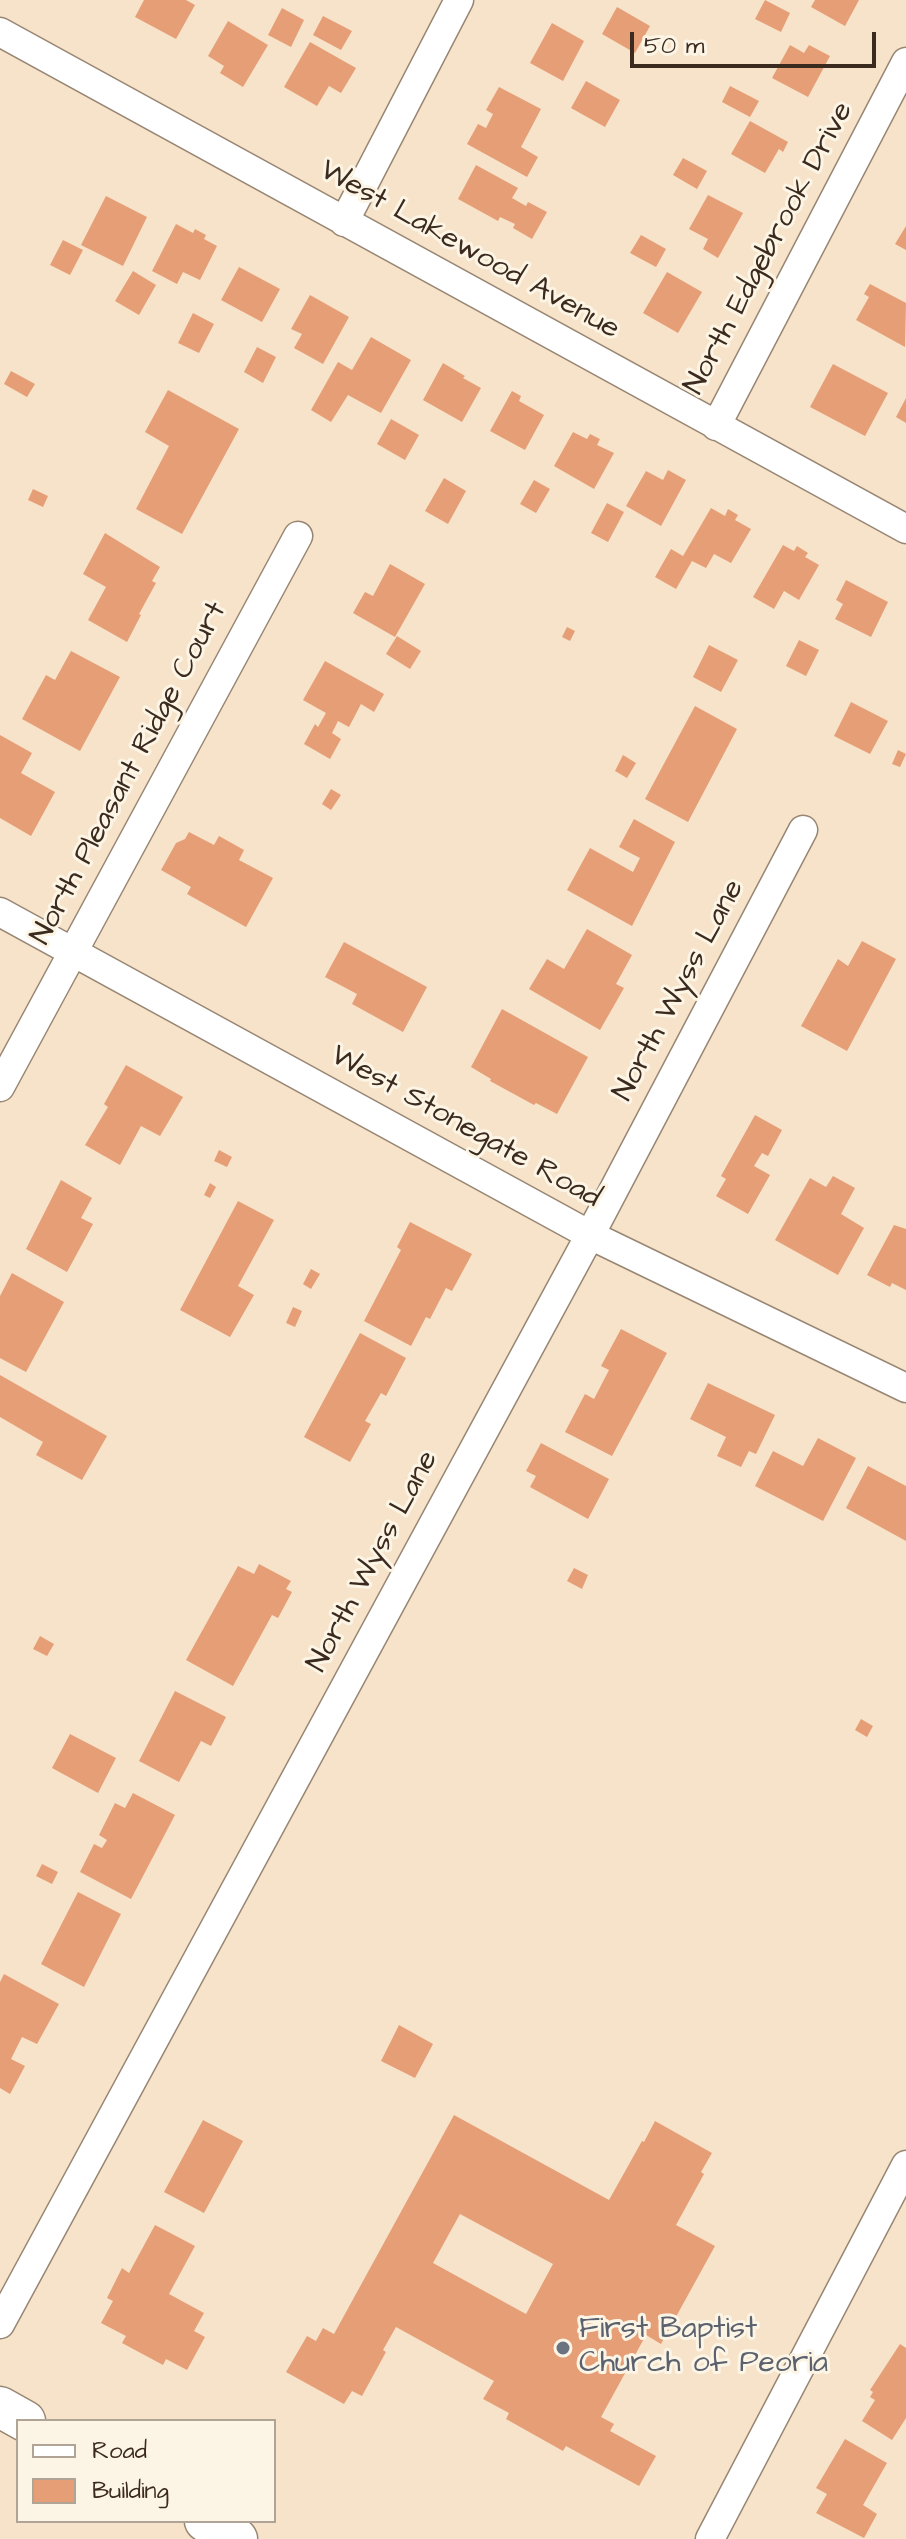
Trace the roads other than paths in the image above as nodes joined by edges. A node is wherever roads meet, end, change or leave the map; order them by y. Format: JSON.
{"nodes":[{"id":1,"x":459,"y":0,"type":"edge"},
{"id":2,"x":0,"y":32,"type":"edge"},
{"id":3,"x":906,"y":62,"type":"edge"},
{"id":4,"x":344,"y":222,"type":"junction"},
{"id":5,"x":716,"y":426,"type":"junction"},
{"id":6,"x":906,"y":529,"type":"edge"},
{"id":7,"x":298,"y":536,"type":"dead end"},
{"id":8,"x":803,"y":830,"type":"dead end"},
{"id":9,"x":0,"y":912,"type":"edge"},
{"id":10,"x":73,"y":952,"type":"junction"},
{"id":11,"x":0,"y":1087,"type":"edge"},
{"id":12,"x":590,"y":1235,"type":"junction"},
{"id":13,"x":906,"y":1388,"type":"edge"},
{"id":14,"x":906,"y":2165,"type":"edge"},
{"id":15,"x":0,"y":2324,"type":"edge"},
{"id":16,"x":0,"y":2407,"type":"edge"},
{"id":17,"x":21,"y":2419,"type":"edge"},
{"id":18,"x":209,"y":2523,"type":"edge"},
{"id":19,"x":237,"y":2539,"type":"edge"},
{"id":20,"x":710,"y":2539,"type":"edge"}],
"edges":[{"from":1,"to":4,"type":"street"},
{"from":2,"to":4,"type":"street","name":"West Lakewood Avenue"},
{"from":3,"to":5,"type":"street","name":"North Edgebrook Drive"},
{"from":4,"to":5,"type":"street","name":"West Lakewood Avenue"},
{"from":5,"to":6,"type":"street","name":"West Lakewood Avenue"},
{"from":7,"to":10,"type":"street","name":"North Pleasant Ridge Court"},
{"from":8,"to":12,"type":"street","name":"North Wyss Lane"},
{"from":9,"to":10,"type":"street","name":"West Stonegate Road"},
{"from":10,"to":11,"type":"street","name":"North Pleasant Ridge Court"},
{"from":10,"to":12,"type":"street","name":"West Stonegate Road"},
{"from":12,"to":13,"type":"street","name":"West Stonegate Road"},
{"from":12,"to":15,"type":"street","name":"North Wyss Lane"},
{"from":14,"to":20,"type":"street"},
{"from":16,"to":17,"type":"street"},
{"from":18,"to":19,"type":"street"}]}
